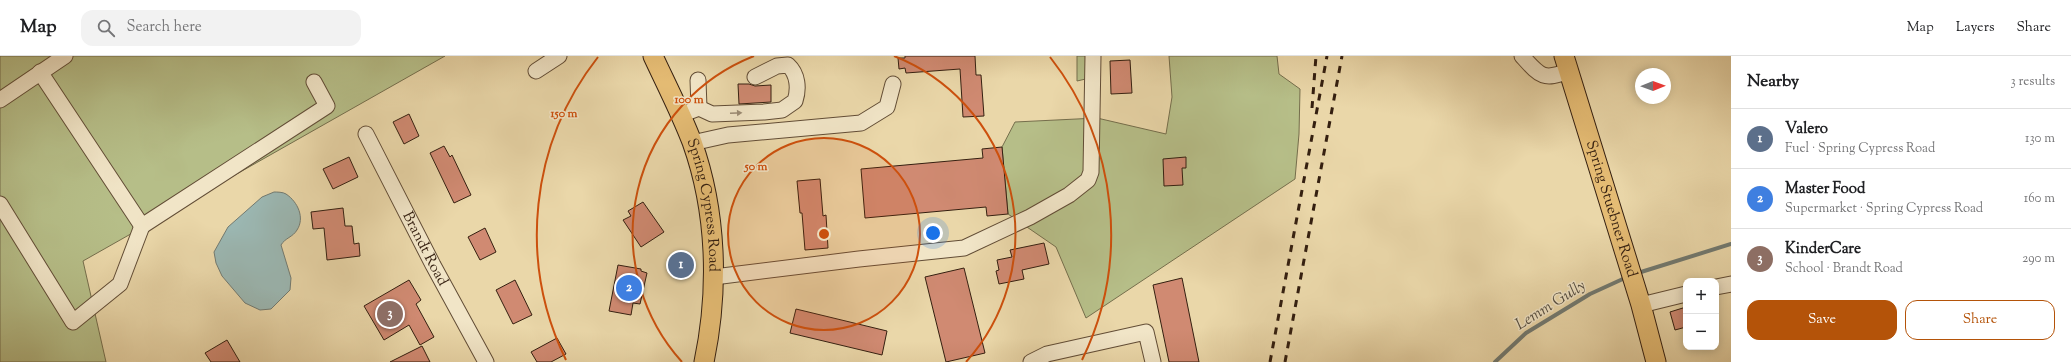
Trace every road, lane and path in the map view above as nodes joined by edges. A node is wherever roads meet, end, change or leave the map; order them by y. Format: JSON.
{"nodes":[{"id":1,"x":65,"y":56,"type":"edge"},
{"id":2,"x":559,"y":56,"type":"edge"},
{"id":3,"x":653,"y":56,"type":"edge"},
{"id":4,"x":1093,"y":56,"type":"edge"},
{"id":5,"x":1522,"y":56,"type":"edge"},
{"id":6,"x":1566,"y":64,"type":"edge"},
{"id":7,"x":536,"y":71,"type":"dead end"},
{"id":8,"x":40,"y":72,"type":"junction"},
{"id":9,"x":755,"y":77,"type":"dead end"},
{"id":10,"x":698,"y":80,"type":"dead end"},
{"id":11,"x":314,"y":82,"type":"dead end"},
{"id":12,"x":893,"y":84,"type":"dead end"},
{"id":13,"x":0,"y":100,"type":"edge"},
{"id":14,"x":699,"y":108,"type":"junction"},
{"id":15,"x":680,"y":114,"type":"junction"},
{"id":16,"x":366,"y":134,"type":"dead end"},
{"id":17,"x":692,"y":143,"type":"junction"},
{"id":18,"x":0,"y":204,"type":"edge"},
{"id":19,"x":142,"y":226,"type":"junction"},
{"id":20,"x":714,"y":277,"type":"junction"},
{"id":21,"x":1731,"y":284,"type":"edge"},
{"id":22,"x":1719,"y":286,"type":"edge"},
{"id":23,"x":1683,"y":295,"type":"edge"},
{"id":24,"x":1641,"y":305,"type":"junction"},
{"id":25,"x":486,"y":362,"type":"edge"},
{"id":26,"x":704,"y":362,"type":"edge"},
{"id":27,"x":1030,"y":362,"type":"edge"},
{"id":28,"x":1153,"y":362,"type":"edge"},
{"id":29,"x":1656,"y":362,"type":"edge"}],
"edges":[{"from":1,"to":8,"type":"street"},
{"from":2,"to":7,"type":"street"},
{"from":3,"to":15,"type":"main road","name":"Spring Cypress Road"},
{"from":4,"to":20,"type":"street"},
{"from":5,"to":6,"type":"street"},
{"from":6,"to":24,"type":"main road","name":"Spring Stuebner Road"},
{"from":8,"to":13,"type":"street"},
{"from":8,"to":19,"type":"street"},
{"from":14,"to":9,"type":"street","one_way":true},
{"from":10,"to":14,"type":"street"},
{"from":11,"to":19,"type":"street"},
{"from":12,"to":17,"type":"street"},
{"from":14,"to":15,"type":"street"},
{"from":15,"to":17,"type":"main road","name":"Spring Cypress Road"},
{"from":16,"to":25,"type":"street","name":"Brandt Road"},
{"from":17,"to":20,"type":"main road","name":"Spring Cypress Road"},
{"from":18,"to":19,"type":"street"},
{"from":20,"to":26,"type":"main road","name":"Spring Cypress Road"},
{"from":21,"to":22,"type":"street"},
{"from":23,"to":24,"type":"street"},
{"from":24,"to":29,"type":"main road","name":"Spring Stuebner Road"},
{"from":27,"to":28,"type":"street"}]}
